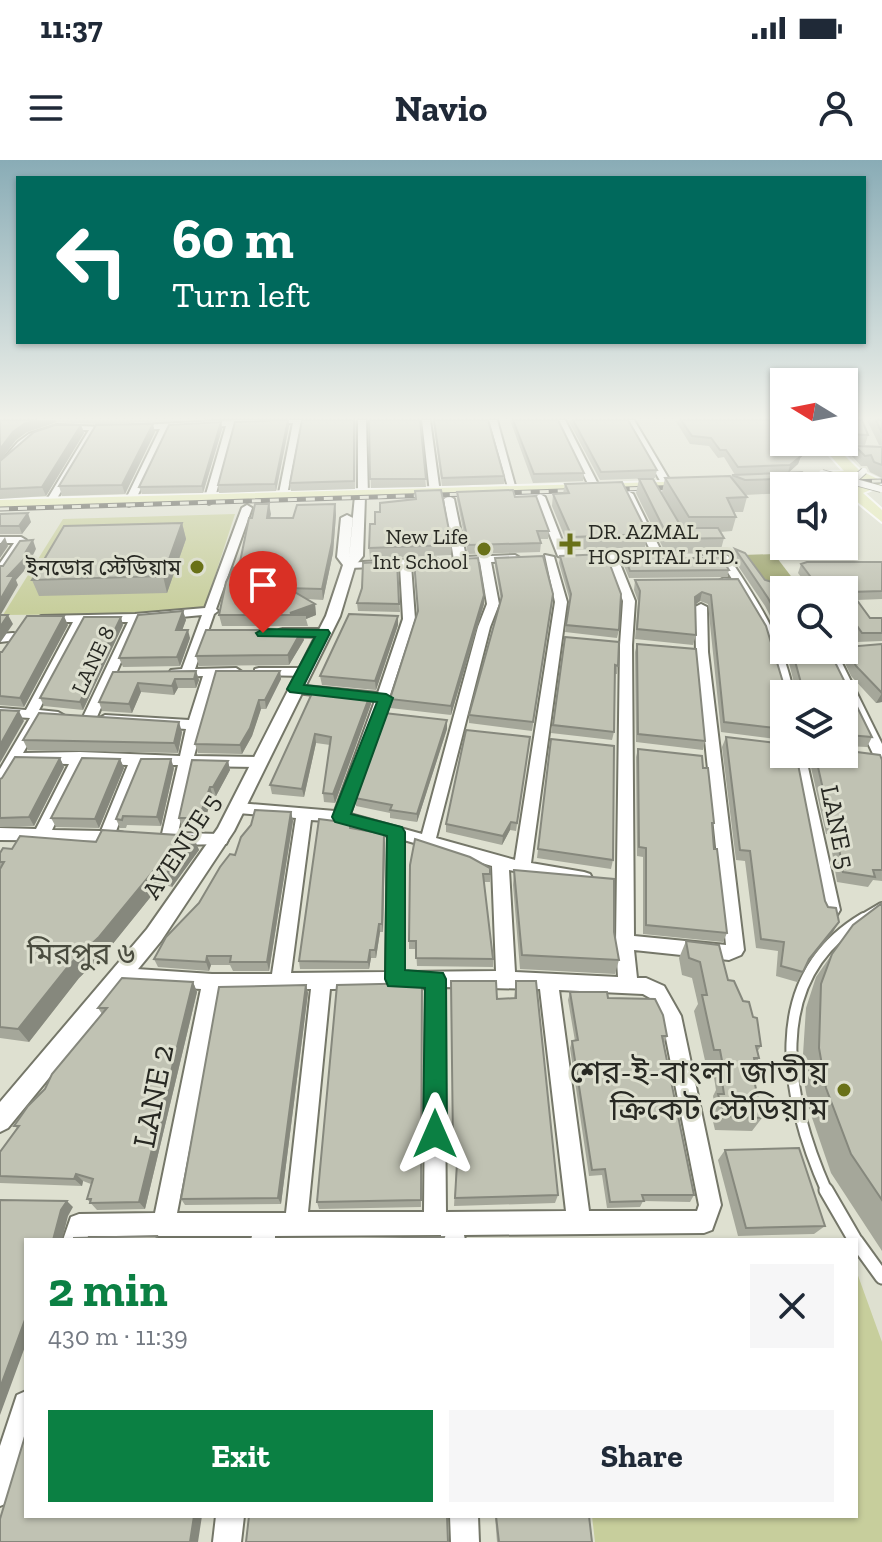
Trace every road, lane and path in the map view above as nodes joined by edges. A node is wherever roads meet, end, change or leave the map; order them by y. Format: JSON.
{"nodes":[{"id":1,"x":61,"y":484,"type":"edge"},
{"id":2,"x":139,"y":484,"type":"edge"},
{"id":3,"x":214,"y":484,"type":"edge"},
{"id":4,"x":285,"y":484,"type":"edge"},
{"id":5,"x":356,"y":484,"type":"edge"},
{"id":6,"x":440,"y":484,"type":"edge"},
{"id":7,"x":512,"y":484,"type":"edge"},
{"id":8,"x":593,"y":484,"type":"edge"},
{"id":9,"x":860,"y":484,"type":"edge"},
{"id":10,"x":770,"y":485,"type":"edge"},
{"id":11,"x":668,"y":486,"type":"joint"},
{"id":12,"x":595,"y":488,"type":"junction"},
{"id":13,"x":770,"y":488,"type":"edge"},
{"id":14,"x":514,"y":491,"type":"junction"},
{"id":15,"x":628,"y":494,"type":"junction"},
{"id":16,"x":442,"y":496,"type":"junction"},
{"id":17,"x":540,"y":497,"type":"junction"},
{"id":18,"x":283,"y":498,"type":"junction"},
{"id":19,"x":354,"y":500,"type":"junction"},
{"id":20,"x":209,"y":501,"type":"junction"},
{"id":21,"x":50,"y":503,"type":"junction"},
{"id":22,"x":129,"y":503,"type":"junction"},
{"id":23,"x":0,"y":504,"type":"edge"},
{"id":24,"x":247,"y":508,"type":"junction"},
{"id":25,"x":0,"y":516,"type":"edge"},
{"id":26,"x":882,"y":518,"type":"edge"},
{"id":27,"x":0,"y":540,"type":"edge"},
{"id":28,"x":642,"y":553,"type":"edge"},
{"id":29,"x":657,"y":553,"type":"junction"},
{"id":30,"x":611,"y":554,"type":"junction"},
{"id":31,"x":626,"y":554,"type":"edge"},
{"id":32,"x":595,"y":555,"type":"edge"},
{"id":33,"x":579,"y":556,"type":"edge"},
{"id":34,"x":556,"y":557,"type":"junction"},
{"id":35,"x":485,"y":559,"type":"junction"},
{"id":36,"x":461,"y":560,"type":"junction"},
{"id":37,"x":346,"y":561,"type":"junction"},
{"id":38,"x":405,"y":563,"type":"junction"},
{"id":39,"x":0,"y":571,"type":"edge"},
{"id":40,"x":710,"y":582,"type":"edge"},
{"id":41,"x":740,"y":583,"type":"junction"},
{"id":42,"x":624,"y":584,"type":"junction"},
{"id":43,"x":638,"y":584,"type":"edge"},
{"id":44,"x":701,"y":607,"type":"dead end"},
{"id":45,"x":212,"y":611,"type":"junction"},
{"id":46,"x":81,"y":618,"type":"junction"},
{"id":47,"x":135,"y":618,"type":"junction"},
{"id":48,"x":394,"y":618,"type":"edge"},
{"id":49,"x":409,"y":619,"type":"junction"},
{"id":50,"x":14,"y":630,"type":"edge"},
{"id":51,"x":202,"y":633,"type":"junction"},
{"id":52,"x":217,"y":633,"type":"edge"},
{"id":53,"x":263,"y":633,"type":"edge"},
{"id":54,"x":324,"y":633,"type":"junction"},
{"id":55,"x":0,"y":656,"type":"edge"},
{"id":56,"x":832,"y":664,"type":"edge"},
{"id":57,"x":211,"y":672,"type":"junction"},
{"id":58,"x":306,"y":672,"type":"junction"},
{"id":59,"x":156,"y":673,"type":"edge"},
{"id":60,"x":187,"y":673,"type":"junction"},
{"id":61,"x":109,"y":674,"type":"junction"},
{"id":62,"x":125,"y":674,"type":"edge"},
{"id":63,"x":786,"y":680,"type":"edge"},
{"id":64,"x":295,"y":689,"type":"junction"},
{"id":65,"x":386,"y":698,"type":"junction"},
{"id":66,"x":0,"y":712,"type":"edge"},
{"id":67,"x":35,"y":713,"type":"junction"},
{"id":68,"x":89,"y":719,"type":"junction"},
{"id":69,"x":194,"y":725,"type":"junction"},
{"id":70,"x":80,"y":757,"type":"junction"},
{"id":71,"x":878,"y":757,"type":"edge"},
{"id":72,"x":13,"y":758,"type":"junction"},
{"id":73,"x":189,"y":758,"type":"junction"},
{"id":74,"x":137,"y":760,"type":"junction"},
{"id":75,"x":259,"y":762,"type":"junction"},
{"id":76,"x":801,"y":768,"type":"edge"},
{"id":77,"x":0,"y":782,"type":"edge"},
{"id":78,"x":238,"y":808,"type":"junction"},
{"id":79,"x":304,"y":815,"type":"junction"},
{"id":80,"x":341,"y":817,"type":"junction"},
{"id":81,"x":396,"y":832,"type":"junction"},
{"id":82,"x":41,"y":835,"type":"junction"},
{"id":83,"x":106,"y":837,"type":"junction"},
{"id":84,"x":7,"y":838,"type":"edge"},
{"id":85,"x":153,"y":838,"type":"junction"},
{"id":86,"x":220,"y":840,"type":"junction"},
{"id":87,"x":428,"y":840,"type":"junction"},
{"id":88,"x":500,"y":861,"type":"junction"},
{"id":89,"x":522,"y":868,"type":"junction"},
{"id":90,"x":610,"y":881,"type":"junction"},
{"id":91,"x":882,"y":907,"type":"edge"},
{"id":92,"x":831,"y":910,"type":"edge"},
{"id":93,"x":625,"y":942,"type":"junction"},
{"id":94,"x":121,"y":976,"type":"junction"},
{"id":95,"x":395,"y":979,"type":"junction"},
{"id":96,"x":435,"y":979,"type":"junction"},
{"id":97,"x":506,"y":979,"type":"junction"},
{"id":98,"x":212,"y":982,"type":"junction"},
{"id":99,"x":321,"y":982,"type":"junction"},
{"id":100,"x":280,"y":983,"type":"junction"},
{"id":101,"x":549,"y":983,"type":"junction"},
{"id":102,"x":628,"y":986,"type":"junction"},
{"id":103,"x":7,"y":1100,"type":"edge"},
{"id":104,"x":0,"y":1120,"type":"edge"},
{"id":105,"x":164,"y":1223,"type":"junction"},
{"id":106,"x":296,"y":1223,"type":"junction"},
{"id":107,"x":579,"y":1223,"type":"junction"},
{"id":108,"x":447,"y":1229,"type":"edge"},
{"id":109,"x":77,"y":1232,"type":"edge"},
{"id":110,"x":264,"y":1232,"type":"edge"},
{"id":111,"x":854,"y":1238,"type":"edge"},
{"id":112,"x":858,"y":1244,"type":"edge"},
{"id":113,"x":882,"y":1277,"type":"edge"},
{"id":114,"x":24,"y":1409,"type":"edge"},
{"id":115,"x":4,"y":1462,"type":"edge"},
{"id":116,"x":0,"y":1492,"type":"edge"},
{"id":117,"x":230,"y":1518,"type":"edge"},
{"id":118,"x":464,"y":1518,"type":"edge"},
{"id":119,"x":227,"y":1542,"type":"edge"},
{"id":120,"x":465,"y":1542,"type":"edge"}],
"edges":[{"from":1,"to":21,"type":"street"},
{"from":2,"to":22,"type":"street"},
{"from":3,"to":20,"type":"street"},
{"from":4,"to":18,"type":"street"},
{"from":5,"to":19,"type":"street"},
{"from":6,"to":16,"type":"street"},
{"from":7,"to":14,"type":"street"},
{"from":8,"to":12,"type":"street"},
{"from":9,"to":26,"type":"main road"},
{"from":10,"to":13,"type":"main road"},
{"from":11,"to":12,"type":"main road"},
{"from":11,"to":15,"type":"main road"},
{"from":12,"to":14,"type":"main road"},
{"from":14,"to":16,"type":"main road"},
{"from":15,"to":17,"type":"main road"},
{"from":15,"to":29,"type":"street"},
{"from":16,"to":17,"type":"main road"},
{"from":16,"to":19,"type":"main road"},
{"from":16,"to":36,"type":"street"},
{"from":17,"to":34,"type":"street"},
{"from":18,"to":19,"type":"main road"},
{"from":18,"to":20,"type":"main road"},
{"from":19,"to":24,"type":"main road"},
{"from":19,"to":37,"type":"street","name":"AVENUE 5"},
{"from":20,"to":22,"type":"main road"},
{"from":21,"to":22,"type":"main road"},
{"from":21,"to":23,"type":"main road"},
{"from":24,"to":25,"type":"main road"},
{"from":24,"to":45,"type":"street"},
{"from":27,"to":39,"type":"street"},
{"from":28,"to":29,"type":"street"},
{"from":29,"to":41,"type":"street"},
{"from":30,"to":31,"type":"street"},
{"from":30,"to":32,"type":"street"},
{"from":30,"to":42,"type":"street"},
{"from":33,"to":34,"type":"street"},
{"from":34,"to":35,"type":"street"},
{"from":34,"to":89,"type":"street"},
{"from":35,"to":36,"type":"street"},
{"from":35,"to":87,"type":"street"},
{"from":36,"to":38,"type":"street"},
{"from":37,"to":38,"type":"street"},
{"from":37,"to":54,"type":"street","name":"AVENUE 5"},
{"from":38,"to":49,"type":"street"},
{"from":40,"to":41,"type":"street"},
{"from":41,"to":63,"type":"street"},
{"from":42,"to":43,"type":"street"},
{"from":42,"to":90,"type":"street"},
{"from":44,"to":93,"type":"street"},
{"from":45,"to":47,"type":"street"},
{"from":45,"to":51,"type":"street"},
{"from":46,"to":47,"type":"street"},
{"from":46,"to":50,"type":"street"},
{"from":46,"to":67,"type":"street"},
{"from":47,"to":61,"type":"street","name":"LANE 8"},
{"from":48,"to":49,"type":"street"},
{"from":49,"to":65,"type":"street"},
{"from":50,"to":55,"type":"street"},
{"from":51,"to":52,"type":"street"},
{"from":51,"to":60,"type":"street"},
{"from":53,"to":54,"type":"street"},
{"from":54,"to":58,"type":"street","name":"AVENUE 5"},
{"from":56,"to":71,"type":"street"},
{"from":57,"to":58,"type":"street"},
{"from":57,"to":60,"type":"street"},
{"from":57,"to":69,"type":"street"},
{"from":58,"to":64,"type":"street","name":"AVENUE 5"},
{"from":59,"to":60,"type":"street"},
{"from":61,"to":62,"type":"street"},
{"from":61,"to":68,"type":"street","name":"LANE 8"},
{"from":64,"to":65,"type":"street"},
{"from":64,"to":75,"type":"street","name":"AVENUE 5"},
{"from":65,"to":80,"type":"street"},
{"from":66,"to":67,"type":"street"},
{"from":67,"to":68,"type":"street"},
{"from":67,"to":72,"type":"street"},
{"from":68,"to":69,"type":"street"},
{"from":69,"to":73,"type":"street"},
{"from":70,"to":72,"type":"street"},
{"from":70,"to":74,"type":"street"},
{"from":70,"to":82,"type":"street"},
{"from":72,"to":77,"type":"street"},
{"from":73,"to":74,"type":"street"},
{"from":73,"to":75,"type":"street"},
{"from":73,"to":85,"type":"street"},
{"from":74,"to":83,"type":"street"},
{"from":75,"to":78,"type":"street","name":"AVENUE 5"},
{"from":76,"to":92,"type":"street","name":"LANE 5"},
{"from":78,"to":79,"type":"street"},
{"from":78,"to":86,"type":"street","name":"AVENUE 5"},
{"from":79,"to":80,"type":"street"},
{"from":79,"to":100,"type":"street"},
{"from":80,"to":81,"type":"street"},
{"from":81,"to":87,"type":"street"},
{"from":81,"to":95,"type":"street"},
{"from":82,"to":83,"type":"street"},
{"from":82,"to":84,"type":"street"},
{"from":83,"to":85,"type":"street"},
{"from":85,"to":86,"type":"street"},
{"from":86,"to":94,"type":"street","name":"AVENUE 5"},
{"from":87,"to":88,"type":"street"},
{"from":88,"to":89,"type":"street"},
{"from":88,"to":97,"type":"street"},
{"from":89,"to":90,"type":"street"},
{"from":90,"to":93,"type":"street"},
{"from":91,"to":111,"type":"lane"},
{"from":93,"to":102,"type":"street"},
{"from":94,"to":98,"type":"street"},
{"from":94,"to":103,"type":"street","name":"AVENUE 5"},
{"from":95,"to":96,"type":"street"},
{"from":95,"to":99,"type":"street"},
{"from":96,"to":97,"type":"street"},
{"from":96,"to":108,"type":"street"},
{"from":97,"to":101,"type":"street"},
{"from":98,"to":100,"type":"street"},
{"from":98,"to":105,"type":"street","name":"LANE 2"},
{"from":99,"to":100,"type":"street"},
{"from":99,"to":106,"type":"street"},
{"from":101,"to":102,"type":"street"},
{"from":101,"to":107,"type":"street"},
{"from":102,"to":107,"type":"street"},
{"from":103,"to":104,"type":"street","name":"AVENUE 5"},
{"from":105,"to":109,"type":"street"},
{"from":105,"to":110,"type":"street"},
{"from":106,"to":108,"type":"street"},
{"from":106,"to":110,"type":"street"},
{"from":107,"to":108,"type":"street"},
{"from":112,"to":113,"type":"lane"},
{"from":114,"to":115,"type":"street"},
{"from":115,"to":116,"type":"street"},
{"from":117,"to":119,"type":"street"},
{"from":118,"to":120,"type":"street"}]}
